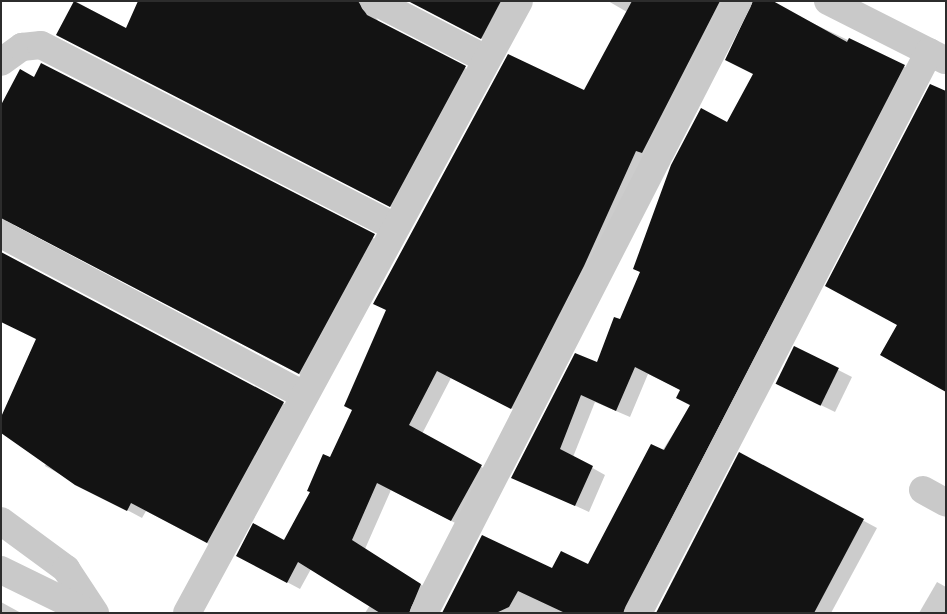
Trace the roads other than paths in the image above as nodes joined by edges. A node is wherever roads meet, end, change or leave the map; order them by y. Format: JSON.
{"nodes":[{"id":1,"x":374,"y":1,"type":"edge"},
{"id":2,"x":519,"y":1,"type":"edge"},
{"id":3,"x":738,"y":1,"type":"edge"},
{"id":4,"x":828,"y":1,"type":"edge"},
{"id":5,"x":937,"y":56,"type":"edge"},
{"id":6,"x":486,"y":60,"type":"junction"},
{"id":7,"x":1,"y":62,"type":"edge"},
{"id":8,"x":395,"y":227,"type":"junction"},
{"id":9,"x":1,"y":234,"type":"edge"},
{"id":10,"x":304,"y":394,"type":"junction"},
{"id":11,"x":1,"y":522,"type":"edge"},
{"id":12,"x":1,"y":570,"type":"edge"},
{"id":13,"x":89,"y":613,"type":"edge"},
{"id":14,"x":95,"y":613,"type":"edge"},
{"id":15,"x":187,"y":613,"type":"edge"},
{"id":16,"x":424,"y":613,"type":"edge"},
{"id":17,"x":638,"y":613,"type":"edge"}],
"edges":[{"from":1,"to":6,"type":"street"},
{"from":2,"to":6,"type":"street"},
{"from":3,"to":16,"type":"street"},
{"from":4,"to":5,"type":"street"},
{"from":5,"to":17,"type":"street"},
{"from":6,"to":8,"type":"street"},
{"from":7,"to":8,"type":"street"},
{"from":8,"to":10,"type":"street"},
{"from":9,"to":10,"type":"street"},
{"from":10,"to":15,"type":"street"},
{"from":11,"to":14,"type":"street"},
{"from":12,"to":13,"type":"street"}]}
